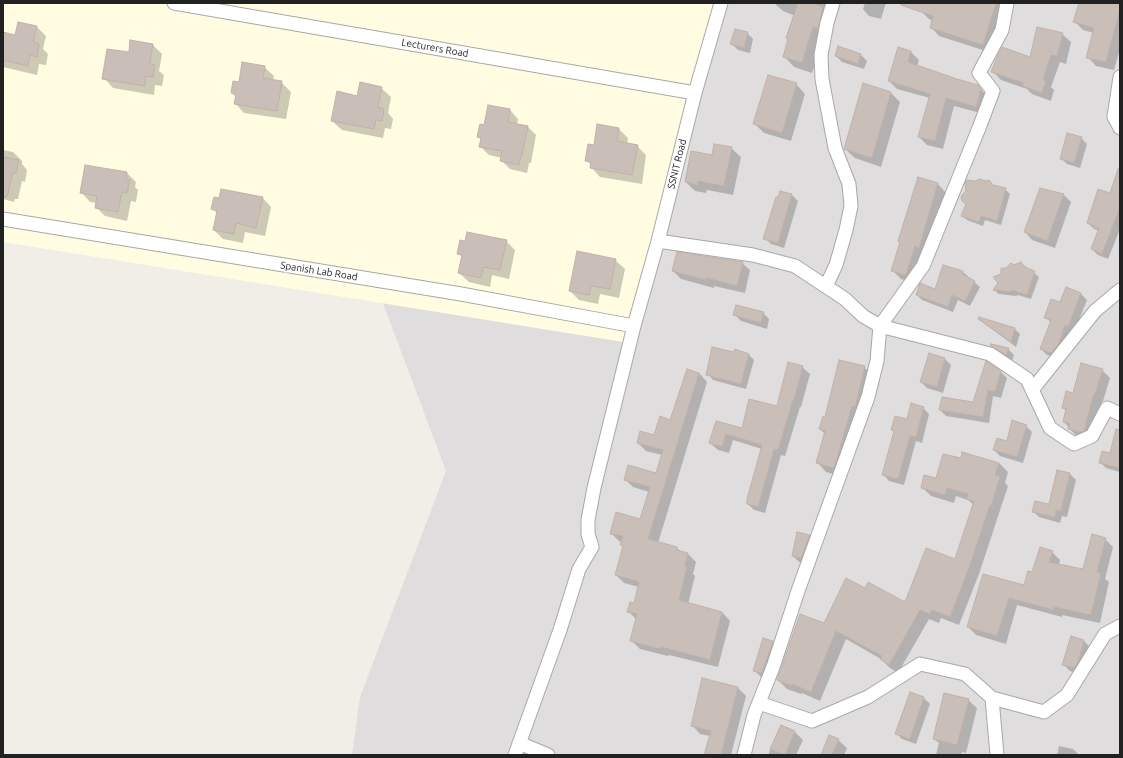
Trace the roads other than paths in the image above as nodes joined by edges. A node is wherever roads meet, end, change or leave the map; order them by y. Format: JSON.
{"nodes":[{"id":1,"x":174,"y":3,"type":"edge"},
{"id":2,"x":721,"y":3,"type":"edge"},
{"id":3,"x":833,"y":3,"type":"edge"},
{"id":4,"x":1007,"y":3,"type":"edge"},
{"id":5,"x":1120,"y":77,"type":"edge"},
{"id":6,"x":695,"y":93,"type":"junction"},
{"id":7,"x":1120,"y":128,"type":"edge"},
{"id":8,"x":3,"y":219,"type":"edge"},
{"id":9,"x":658,"y":241,"type":"junction"},
{"id":10,"x":826,"y":286,"type":"junction"},
{"id":11,"x":1120,"y":290,"type":"edge"},
{"id":12,"x":634,"y":326,"type":"junction"},
{"id":13,"x":880,"y":326,"type":"junction"},
{"id":14,"x":1032,"y":390,"type":"junction"},
{"id":15,"x":1120,"y":414,"type":"edge"},
{"id":16,"x":1120,"y":626,"type":"edge"},
{"id":17,"x":992,"y":698,"type":"junction"},
{"id":18,"x":758,"y":703,"type":"junction"},
{"id":19,"x":517,"y":749,"type":"edge"},
{"id":20,"x":548,"y":755,"type":"edge"},
{"id":21,"x":744,"y":755,"type":"edge"},
{"id":22,"x":997,"y":755,"type":"edge"}],
"edges":[{"from":1,"to":6,"type":"street","name":"Lecturers Road"},
{"from":2,"to":6,"type":"street","name":"SSNIT Road"},
{"from":3,"to":10,"type":"street"},
{"from":4,"to":13,"type":"street"},
{"from":5,"to":7,"type":"street"},
{"from":6,"to":9,"type":"street","name":"SSNIT Road"},
{"from":8,"to":12,"type":"street","name":"Spanish Lab Road"},
{"from":9,"to":10,"type":"street"},
{"from":9,"to":12,"type":"street","name":"SSNIT Road"},
{"from":10,"to":13,"type":"street"},
{"from":11,"to":14,"type":"street"},
{"from":12,"to":19,"type":"street","name":"SSNIT Road"},
{"from":13,"to":14,"type":"street"},
{"from":13,"to":18,"type":"street"},
{"from":14,"to":15,"type":"street"},
{"from":16,"to":17,"type":"street"},
{"from":17,"to":18,"type":"street"},
{"from":17,"to":22,"type":"street"},
{"from":18,"to":21,"type":"street"},
{"from":19,"to":20,"type":"street"}]}
